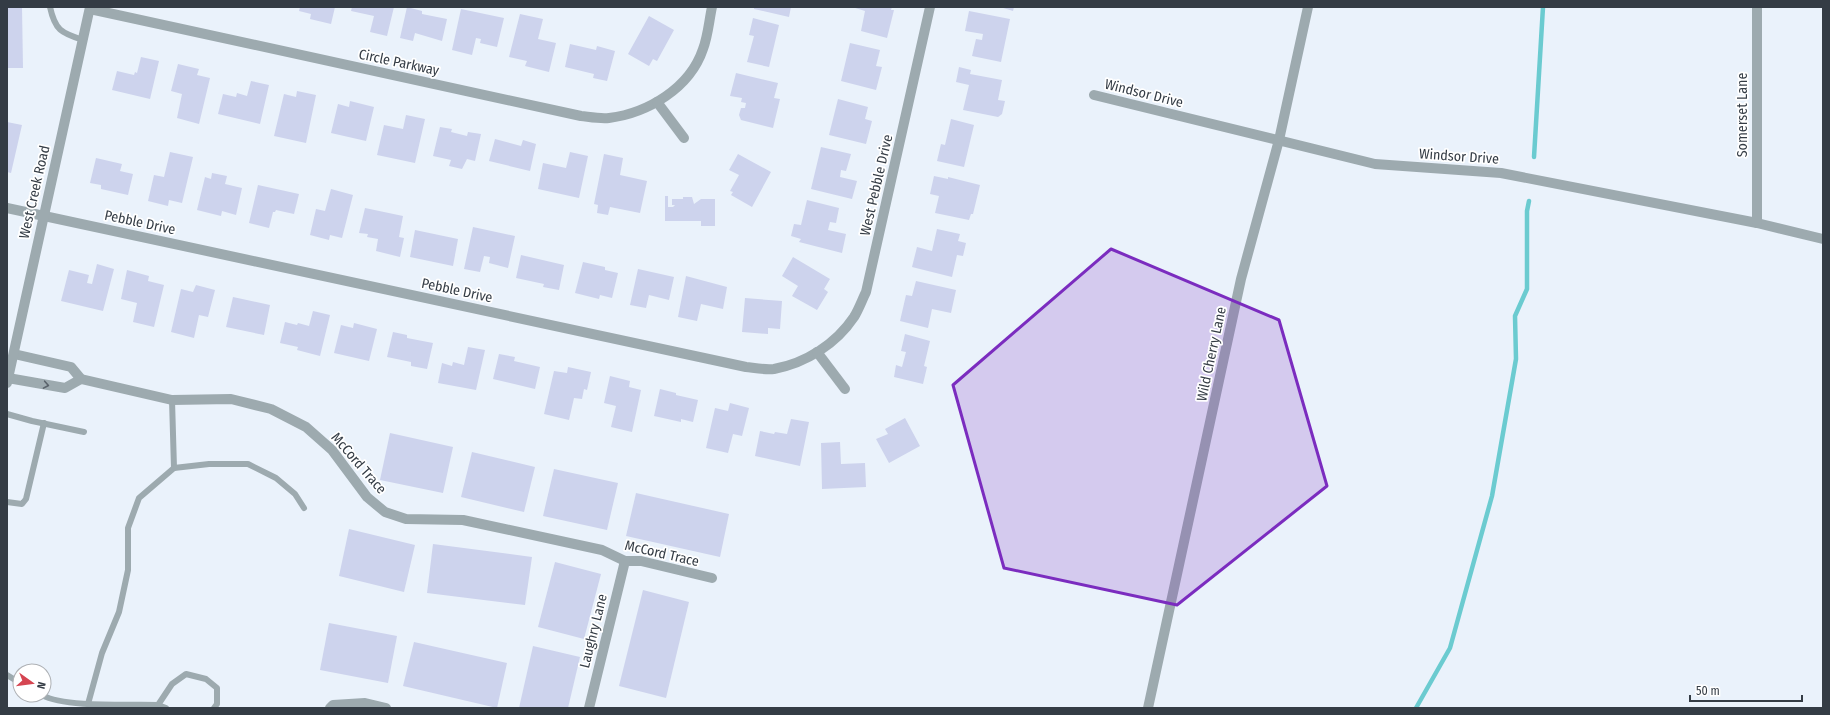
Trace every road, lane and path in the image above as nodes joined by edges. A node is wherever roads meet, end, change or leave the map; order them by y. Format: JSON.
{"nodes":[{"id":1,"x":50,"y":7,"type":"edge"},
{"id":2,"x":712,"y":7,"type":"edge"},
{"id":3,"x":930,"y":7,"type":"edge"},
{"id":4,"x":1308,"y":7,"type":"edge"},
{"id":5,"x":1757,"y":7,"type":"edge"},
{"id":6,"x":90,"y":8,"type":"edge"},
{"id":7,"x":83,"y":40,"type":"junction"},
{"id":8,"x":1094,"y":95,"type":"dead end"},
{"id":9,"x":657,"y":102,"type":"junction"},
{"id":10,"x":684,"y":138,"type":"dead end"},
{"id":11,"x":1279,"y":140,"type":"junction"},
{"id":12,"x":7,"y":208,"type":"edge"},
{"id":13,"x":43,"y":216,"type":"junction"},
{"id":14,"x":1757,"y":223,"type":"junction"},
{"id":15,"x":1823,"y":239,"type":"edge"},
{"id":16,"x":818,"y":352,"type":"junction"},
{"id":17,"x":14,"y":354,"type":"junction"},
{"id":18,"x":81,"y":379,"type":"junction"},
{"id":19,"x":8,"y":381,"type":"edge"},
{"id":20,"x":846,"y":389,"type":"dead end"},
{"id":21,"x":172,"y":400,"type":"junction"},
{"id":22,"x":7,"y":414,"type":"edge"},
{"id":23,"x":44,"y":423,"type":"junction"},
{"id":24,"x":84,"y":432,"type":"dead end"},
{"id":25,"x":174,"y":468,"type":"junction"},
{"id":26,"x":7,"y":502,"type":"edge"},
{"id":27,"x":304,"y":508,"type":"dead end"},
{"id":28,"x":625,"y":561,"type":"junction"},
{"id":29,"x":712,"y":578,"type":"dead end"},
{"id":30,"x":52,"y":700,"type":"edge"},
{"id":31,"x":88,"y":704,"type":"junction"},
{"id":32,"x":158,"y":705,"type":"junction"},
{"id":33,"x":166,"y":708,"type":"edge"},
{"id":34,"x":214,"y":708,"type":"edge"},
{"id":35,"x":330,"y":708,"type":"edge"},
{"id":36,"x":386,"y":708,"type":"edge"},
{"id":37,"x":589,"y":708,"type":"edge"},
{"id":38,"x":1148,"y":708,"type":"edge"}],
"edges":[{"from":1,"to":7,"type":"lane"},
{"from":2,"to":9,"type":"street","name":"Circle Parkway"},
{"from":3,"to":16,"type":"street","name":"West Pebble Drive"},
{"from":4,"to":11,"type":"street","name":"Wild Cherry Lane"},
{"from":5,"to":14,"type":"street","name":"Somerset Lane"},
{"from":6,"to":7,"type":"street","name":"West Creek Road"},
{"from":6,"to":9,"type":"street","name":"Circle Parkway"},
{"from":7,"to":13,"type":"street","name":"West Creek Road"},
{"from":8,"to":11,"type":"street","name":"Windsor Drive"},
{"from":9,"to":10,"type":"street"},
{"from":11,"to":14,"type":"street","name":"Windsor Drive"},
{"from":11,"to":38,"type":"street","name":"Wild Cherry Lane"},
{"from":12,"to":13,"type":"street","name":"Pebble Drive"},
{"from":13,"to":16,"type":"street","name":"Pebble Drive"},
{"from":13,"to":17,"type":"street","name":"West Creek Road"},
{"from":14,"to":15,"type":"street","name":"Windsor Drive"},
{"from":16,"to":20,"type":"street"},
{"from":17,"to":18,"type":"street","name":"McCord Trace"},
{"from":17,"to":19,"type":"street","name":"West Creek Road"},
{"from":19,"to":18,"type":"street","one_way":true},
{"from":18,"to":21,"type":"street","name":"McCord Trace"},
{"from":21,"to":25,"type":"lane"},
{"from":21,"to":28,"type":"street","name":"McCord Trace"},
{"from":22,"to":23,"type":"lane"},
{"from":23,"to":24,"type":"lane"},
{"from":23,"to":26,"type":"lane"},
{"from":25,"to":27,"type":"lane"},
{"from":25,"to":31,"type":"lane"},
{"from":28,"to":29,"type":"street","name":"McCord Trace"},
{"from":28,"to":37,"type":"street","name":"Laughry Lane"},
{"from":30,"to":31,"type":"lane"},
{"from":31,"to":32,"type":"lane"},
{"from":32,"to":33,"type":"lane"},
{"from":32,"to":34,"type":"lane"},
{"from":35,"to":36,"type":"street"}]}
